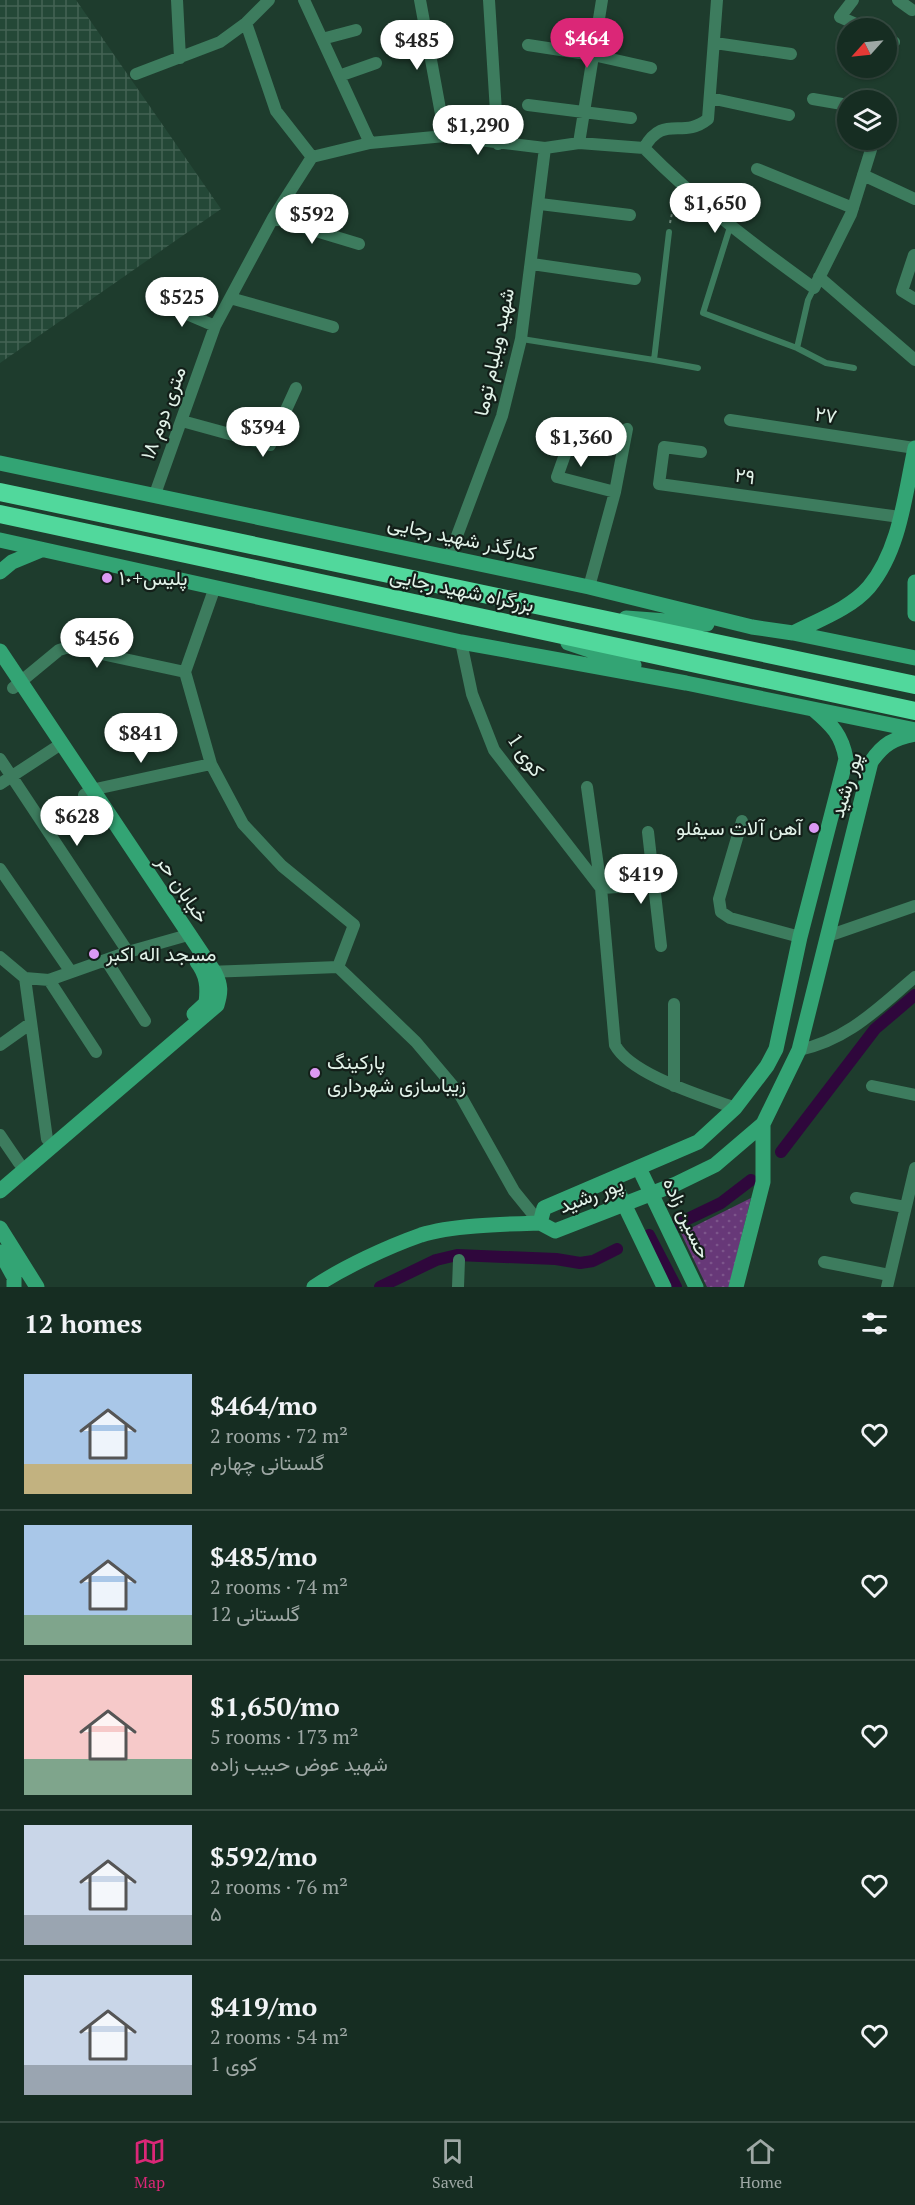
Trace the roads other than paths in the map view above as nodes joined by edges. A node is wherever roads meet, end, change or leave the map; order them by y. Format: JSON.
{"nodes":[{"id":1,"x":177,"y":0,"type":"edge"},
{"id":2,"x":268,"y":0,"type":"edge"},
{"id":3,"x":304,"y":0,"type":"edge"},
{"id":4,"x":420,"y":0,"type":"edge"},
{"id":5,"x":489,"y":0,"type":"edge"},
{"id":6,"x":602,"y":0,"type":"edge"},
{"id":7,"x":717,"y":0,"type":"edge"},
{"id":8,"x":853,"y":0,"type":"edge"},
{"id":9,"x":898,"y":0,"type":"edge"},
{"id":10,"x":912,"y":10,"type":"dead end"},
{"id":11,"x":842,"y":18,"type":"edge"},
{"id":12,"x":246,"y":23,"type":"junction"},
{"id":13,"x":356,"y":30,"type":"dead end"},
{"id":14,"x":322,"y":39,"type":"junction"},
{"id":15,"x":715,"y":43,"type":"junction"},
{"id":16,"x":528,"y":45,"type":"dead end"},
{"id":17,"x":791,"y":54,"type":"dead end"},
{"id":18,"x":593,"y":55,"type":"junction"},
{"id":19,"x":180,"y":58,"type":"junction"},
{"id":20,"x":376,"y":63,"type":"dead end"},
{"id":21,"x":651,"y":68,"type":"dead end"},
{"id":22,"x":136,"y":74,"type":"dead end"},
{"id":23,"x":339,"y":76,"type":"junction"},
{"id":24,"x":710,"y":98,"type":"junction"},
{"id":25,"x":813,"y":99,"type":"dead end"},
{"id":26,"x":837,"y":103,"type":"edge"},
{"id":27,"x":528,"y":105,"type":"dead end"},
{"id":28,"x":584,"y":112,"type":"junction"},
{"id":29,"x":789,"y":115,"type":"dead end"},
{"id":30,"x":631,"y":118,"type":"dead end"},
{"id":31,"x":445,"y":136,"type":"junction"},
{"id":32,"x":370,"y":143,"type":"junction"},
{"id":33,"x":579,"y":143,"type":"junction"},
{"id":34,"x":498,"y":144,"type":"junction"},
{"id":35,"x":545,"y":148,"type":"junction"},
{"id":36,"x":644,"y":148,"type":"junction"},
{"id":37,"x":871,"y":150,"type":"edge"},
{"id":38,"x":312,"y":157,"type":"junction"},
{"id":39,"x":757,"y":169,"type":"dead end"},
{"id":40,"x":863,"y":175,"type":"junction"},
{"id":41,"x":915,"y":199,"type":"edge"},
{"id":42,"x":540,"y":204,"type":"junction"},
{"id":43,"x":853,"y":208,"type":"junction"},
{"id":44,"x":630,"y":215,"type":"dead end"},
{"id":45,"x":273,"y":218,"type":"junction"},
{"id":46,"x":730,"y":227,"type":"junction"},
{"id":47,"x":669,"y":232,"type":"road end"},
{"id":48,"x":359,"y":244,"type":"dead end"},
{"id":49,"x":914,"y":255,"type":"edge"},
{"id":50,"x":532,"y":264,"type":"junction"},
{"id":51,"x":635,"y":279,"type":"dead end"},
{"id":52,"x":816,"y":282,"type":"junction"},
{"id":53,"x":230,"y":298,"type":"junction"},
{"id":54,"x":915,"y":299,"type":"edge"},
{"id":55,"x":161,"y":303,"type":"dead end"},
{"id":56,"x":215,"y":326,"type":"junction"},
{"id":57,"x":333,"y":327,"type":"dead end"},
{"id":58,"x":521,"y":339,"type":"junction"},
{"id":59,"x":798,"y":348,"type":"junction"},
{"id":60,"x":654,"y":360,"type":"junction"},
{"id":61,"x":915,"y":360,"type":"edge"},
{"id":62,"x":698,"y":368,"type":"dead end"},
{"id":63,"x":854,"y":368,"type":"dead end"},
{"id":64,"x":296,"y":388,"type":"dead end"},
{"id":65,"x":730,"y":420,"type":"dead end"},
{"id":66,"x":182,"y":422,"type":"junction"},
{"id":67,"x":574,"y":429,"type":"dead end"},
{"id":68,"x":627,"y":429,"type":"dead end"},
{"id":69,"x":915,"y":448,"type":"edge"},
{"id":70,"x":701,"y":452,"type":"dead end"},
{"id":71,"x":0,"y":463,"type":"edge"},
{"id":72,"x":0,"y":492,"type":"edge"},
{"id":73,"x":615,"y":492,"type":"junction"},
{"id":74,"x":155,"y":494,"type":"junction"},
{"id":75,"x":0,"y":514,"type":"edge"},
{"id":76,"x":900,"y":517,"type":"junction"},
{"id":77,"x":0,"y":540,"type":"edge"},
{"id":78,"x":41,"y":549,"type":"junction"},
{"id":79,"x":449,"y":557,"type":"junction"},
{"id":80,"x":0,"y":572,"type":"edge"},
{"id":81,"x":915,"y":582,"type":"edge"},
{"id":82,"x":215,"y":587,"type":"junction"},
{"id":83,"x":589,"y":587,"type":"junction"},
{"id":84,"x":586,"y":614,"type":"junction"},
{"id":85,"x":915,"y":614,"type":"edge"},
{"id":86,"x":506,"y":622,"type":"junction"},
{"id":87,"x":752,"y":627,"type":"junction"},
{"id":88,"x":794,"y":633,"type":"junction"},
{"id":89,"x":461,"y":642,"type":"junction"},
{"id":90,"x":0,"y":651,"type":"edge"},
{"id":91,"x":915,"y":658,"type":"edge"},
{"id":92,"x":0,"y":668,"type":"edge"},
{"id":93,"x":185,"y":672,"type":"junction"},
{"id":94,"x":686,"y":683,"type":"junction"},
{"id":95,"x":17,"y":685,"type":"junction"},
{"id":96,"x":915,"y":685,"type":"edge"},
{"id":97,"x":812,"y":708,"type":"junction"},
{"id":98,"x":915,"y":711,"type":"edge"},
{"id":99,"x":915,"y":732,"type":"edge"},
{"id":100,"x":57,"y":747,"type":"junction"},
{"id":101,"x":0,"y":759,"type":"edge"},
{"id":102,"x":211,"y":764,"type":"junction"},
{"id":103,"x":12,"y":776,"type":"junction"},
{"id":104,"x":0,"y":784,"type":"edge"},
{"id":105,"x":587,"y":787,"type":"dead end"},
{"id":106,"x":87,"y":793,"type":"junction"},
{"id":107,"x":742,"y":821,"type":"dead end"},
{"id":108,"x":648,"y":832,"type":"dead end"},
{"id":109,"x":0,"y":869,"type":"edge"},
{"id":110,"x":654,"y":885,"type":"junction"},
{"id":111,"x":601,"y":888,"type":"junction"},
{"id":112,"x":915,"y":906,"type":"edge"},
{"id":113,"x":183,"y":936,"type":"junction"},
{"id":114,"x":828,"y":936,"type":"junction"},
{"id":115,"x":800,"y":937,"type":"junction"},
{"id":116,"x":661,"y":946,"type":"dead end"},
{"id":117,"x":128,"y":952,"type":"junction"},
{"id":118,"x":0,"y":957,"type":"edge"},
{"id":119,"x":106,"y":960,"type":"junction"},
{"id":120,"x":338,"y":967,"type":"junction"},
{"id":121,"x":70,"y":972,"type":"junction"},
{"id":122,"x":210,"y":973,"type":"junction"},
{"id":123,"x":915,"y":977,"type":"edge"},
{"id":124,"x":25,"y":978,"type":"junction"},
{"id":125,"x":49,"y":980,"type":"junction"},
{"id":126,"x":674,"y":1004,"type":"dead end"},
{"id":127,"x":146,"y":1021,"type":"dead end"},
{"id":128,"x":32,"y":1023,"type":"junction"},
{"id":129,"x":0,"y":1045,"type":"edge"},
{"id":130,"x":799,"y":1050,"type":"junction"},
{"id":131,"x":96,"y":1052,"type":"dead end"},
{"id":132,"x":674,"y":1086,"type":"junction"},
{"id":133,"x":872,"y":1086,"type":"dead end"},
{"id":134,"x":915,"y":1095,"type":"edge"},
{"id":135,"x":735,"y":1108,"type":"junction"},
{"id":136,"x":763,"y":1124,"type":"junction"},
{"id":137,"x":0,"y":1135,"type":"edge"},
{"id":138,"x":47,"y":1139,"type":"junction"},
{"id":139,"x":19,"y":1163,"type":"junction"},
{"id":140,"x":639,"y":1168,"type":"junction"},
{"id":141,"x":915,"y":1168,"type":"edge"},
{"id":142,"x":0,"y":1179,"type":"edge"},
{"id":143,"x":612,"y":1179,"type":"junction"},
{"id":144,"x":0,"y":1191,"type":"edge"},
{"id":145,"x":651,"y":1194,"type":"junction"},
{"id":146,"x":856,"y":1198,"type":"dead end"},
{"id":147,"x":624,"y":1206,"type":"junction"},
{"id":148,"x":905,"y":1207,"type":"junction"},
{"id":149,"x":540,"y":1223,"type":"junction"},
{"id":150,"x":901,"y":1224,"type":"junction"},
{"id":151,"x":915,"y":1226,"type":"edge"},
{"id":152,"x":0,"y":1228,"type":"edge"},
{"id":153,"x":0,"y":1252,"type":"edge"},
{"id":154,"x":459,"y":1260,"type":"dead end"},
{"id":155,"x":824,"y":1262,"type":"dead end"},
{"id":156,"x":888,"y":1281,"type":"edge"},
{"id":157,"x":14,"y":1287,"type":"edge"},
{"id":158,"x":37,"y":1287,"type":"edge"},
{"id":159,"x":314,"y":1287,"type":"edge"},
{"id":160,"x":458,"y":1287,"type":"edge"},
{"id":161,"x":664,"y":1287,"type":"edge"},
{"id":162,"x":696,"y":1287,"type":"edge"},
{"id":163,"x":736,"y":1287,"type":"edge"}],
"edges":[{"from":1,"to":19,"type":"street"},
{"from":2,"to":12,"type":"street"},
{"from":3,"to":14,"type":"street"},
{"from":4,"to":31,"type":"street"},
{"from":5,"to":34,"type":"street"},
{"from":6,"to":18,"type":"street"},
{"from":7,"to":15,"type":"street"},
{"from":8,"to":11,"type":"street"},
{"from":9,"to":10,"type":"street"},
{"from":12,"to":19,"type":"street"},
{"from":12,"to":38,"type":"street"},
{"from":13,"to":14,"type":"street"},
{"from":14,"to":23,"type":"street"},
{"from":15,"to":17,"type":"street"},
{"from":15,"to":24,"type":"street"},
{"from":16,"to":18,"type":"street"},
{"from":18,"to":21,"type":"street"},
{"from":18,"to":28,"type":"street"},
{"from":19,"to":22,"type":"street"},
{"from":20,"to":23,"type":"street"},
{"from":23,"to":32,"type":"street"},
{"from":24,"to":29,"type":"street"},
{"from":24,"to":36,"type":"street"},
{"from":25,"to":26,"type":"street"},
{"from":27,"to":28,"type":"street"},
{"from":28,"to":30,"type":"street"},
{"from":28,"to":33,"type":"street"},
{"from":31,"to":32,"type":"street"},
{"from":31,"to":34,"type":"street"},
{"from":32,"to":38,"type":"street"},
{"from":33,"to":35,"type":"street"},
{"from":33,"to":36,"type":"street"},
{"from":34,"to":35,"type":"street"},
{"from":35,"to":42,"type":"street","name":"شهید ویلیام توما"},
{"from":36,"to":46,"type":"street"},
{"from":37,"to":40,"type":"street"},
{"from":38,"to":45,"type":"street","name":"۱۸ متری دوم"},
{"from":39,"to":43,"type":"street"},
{"from":40,"to":41,"type":"street"},
{"from":40,"to":43,"type":"street"},
{"from":42,"to":44,"type":"street"},
{"from":42,"to":50,"type":"street","name":"شهید ویلیام توما"},
{"from":43,"to":52,"type":"street"},
{"from":45,"to":48,"type":"street"},
{"from":45,"to":53,"type":"street","name":"۱۸ متری دوم"},
{"from":46,"to":52,"type":"street"},
{"from":46,"to":59,"type":"lane"},
{"from":47,"to":60,"type":"lane"},
{"from":49,"to":54,"type":"street"},
{"from":50,"to":51,"type":"street"},
{"from":50,"to":58,"type":"street","name":"شهید ویلیام توما"},
{"from":52,"to":59,"type":"lane"},
{"from":52,"to":61,"type":"street"},
{"from":53,"to":56,"type":"street","name":"۱۸ متری دوم"},
{"from":53,"to":57,"type":"street"},
{"from":55,"to":56,"type":"street"},
{"from":56,"to":66,"type":"street","name":"۱۸ متری دوم"},
{"from":58,"to":60,"type":"lane"},
{"from":58,"to":79,"type":"street","name":"شهید ویلیام توما"},
{"from":59,"to":63,"type":"lane"},
{"from":60,"to":62,"type":"lane"},
{"from":64,"to":66,"type":"street"},
{"from":65,"to":69,"type":"street","name":"۲۷"},
{"from":66,"to":74,"type":"street","name":"۱۸ متری دوم"},
{"from":67,"to":73,"type":"street"},
{"from":68,"to":73,"type":"street"},
{"from":69,"to":76,"type":"street"},
{"from":70,"to":76,"type":"street","name":"۲۹"},
{"from":71,"to":74,"type":"street","name":"کنارگذر شهید رجایی"},
{"from":72,"to":84,"type":"highway","name":"بزرگراه شهید رجایی"},
{"from":73,"to":83,"type":"street"},
{"from":74,"to":79,"type":"street","name":"کنارگذر شهید رجایی"},
{"from":75,"to":86,"type":"highway","name":"بزرگراه شهید رجایی"},
{"from":76,"to":88,"type":"street"},
{"from":77,"to":78,"type":"street"},
{"from":78,"to":80,"type":"street"},
{"from":78,"to":82,"type":"street"},
{"from":79,"to":83,"type":"street","name":"کنارگذر شهید رجایی"},
{"from":81,"to":85,"type":"street"},
{"from":82,"to":89,"type":"street"},
{"from":82,"to":93,"type":"street"},
{"from":83,"to":87,"type":"street","name":"کنارگذر شهید رجایی"},
{"from":84,"to":87,"type":"street"},
{"from":84,"to":96,"type":"highway","name":"بزرگراه شهید رجایی"},
{"from":86,"to":94,"type":"street"},
{"from":86,"to":98,"type":"highway","name":"بزرگراه شهید رجایی"},
{"from":87,"to":88,"type":"street","name":"کنارگذر شهید رجایی"},
{"from":88,"to":91,"type":"street","name":"کنارگذر شهید رجایی"},
{"from":89,"to":94,"type":"street"},
{"from":89,"to":111,"type":"street","name":"کوی 1"},
{"from":90,"to":95,"type":"street","name":"خیابان حر"},
{"from":92,"to":95,"type":"street","name":"خیابان حر"},
{"from":93,"to":95,"type":"street"},
{"from":93,"to":102,"type":"street"},
{"from":94,"to":97,"type":"street"},
{"from":95,"to":100,"type":"street","name":"خیابان حر"},
{"from":97,"to":99,"type":"street"},
{"from":97,"to":115,"type":"street","name":"پور رشید"},
{"from":99,"to":114,"type":"street","name":"پور رشید"},
{"from":100,"to":103,"type":"street"},
{"from":100,"to":106,"type":"street","name":"خیابان حر"},
{"from":101,"to":103,"type":"street"},
{"from":102,"to":106,"type":"street"},
{"from":102,"to":120,"type":"street"},
{"from":103,"to":104,"type":"street"},
{"from":103,"to":117,"type":"street"},
{"from":105,"to":111,"type":"street"},
{"from":106,"to":113,"type":"street","name":"خیابان حر"},
{"from":107,"to":115,"type":"street"},
{"from":108,"to":110,"type":"street"},
{"from":109,"to":121,"type":"street"},
{"from":110,"to":111,"type":"street"},
{"from":110,"to":116,"type":"street"},
{"from":111,"to":132,"type":"street"},
{"from":112,"to":114,"type":"street"},
{"from":113,"to":117,"type":"street"},
{"from":113,"to":122,"type":"street","name":"خیابان حر"},
{"from":114,"to":130,"type":"street","name":"پور رشید"},
{"from":115,"to":135,"type":"street","name":"پور رشید"},
{"from":117,"to":119,"type":"street"},
{"from":118,"to":124,"type":"street"},
{"from":119,"to":121,"type":"street"},
{"from":119,"to":127,"type":"street"},
{"from":120,"to":122,"type":"street"},
{"from":120,"to":149,"type":"street"},
{"from":121,"to":125,"type":"street"},
{"from":122,"to":138,"type":"street"},
{"from":122,"to":144,"type":"street"},
{"from":123,"to":130,"type":"street"},
{"from":124,"to":125,"type":"street"},
{"from":124,"to":128,"type":"street"},
{"from":125,"to":131,"type":"street"},
{"from":126,"to":132,"type":"street"},
{"from":128,"to":129,"type":"street"},
{"from":128,"to":138,"type":"street"},
{"from":130,"to":136,"type":"street","name":"پور رشید"},
{"from":132,"to":135,"type":"street"},
{"from":133,"to":134,"type":"street"},
{"from":135,"to":140,"type":"street","name":"پور رشید"},
{"from":136,"to":145,"type":"street","name":"پور رشید"},
{"from":136,"to":163,"type":"street"},
{"from":137,"to":139,"type":"street"},
{"from":138,"to":139,"type":"street"},
{"from":139,"to":142,"type":"street"},
{"from":140,"to":143,"type":"street","name":"پور رشید"},
{"from":140,"to":145,"type":"street","name":"حسین زاده"},
{"from":141,"to":148,"type":"street"},
{"from":143,"to":147,"type":"street"},
{"from":143,"to":149,"type":"street","name":"پور رشید"},
{"from":145,"to":147,"type":"street","name":"پور رشید"},
{"from":145,"to":162,"type":"street","name":"حسین زاده"},
{"from":146,"to":148,"type":"street"},
{"from":147,"to":149,"type":"street","name":"پور رشید"},
{"from":147,"to":161,"type":"street"},
{"from":148,"to":150,"type":"street"},
{"from":149,"to":159,"type":"street"},
{"from":150,"to":151,"type":"street"},
{"from":150,"to":156,"type":"street"},
{"from":152,"to":158,"type":"street"},
{"from":153,"to":157,"type":"street"},
{"from":154,"to":160,"type":"street"},
{"from":155,"to":156,"type":"street"}]}
